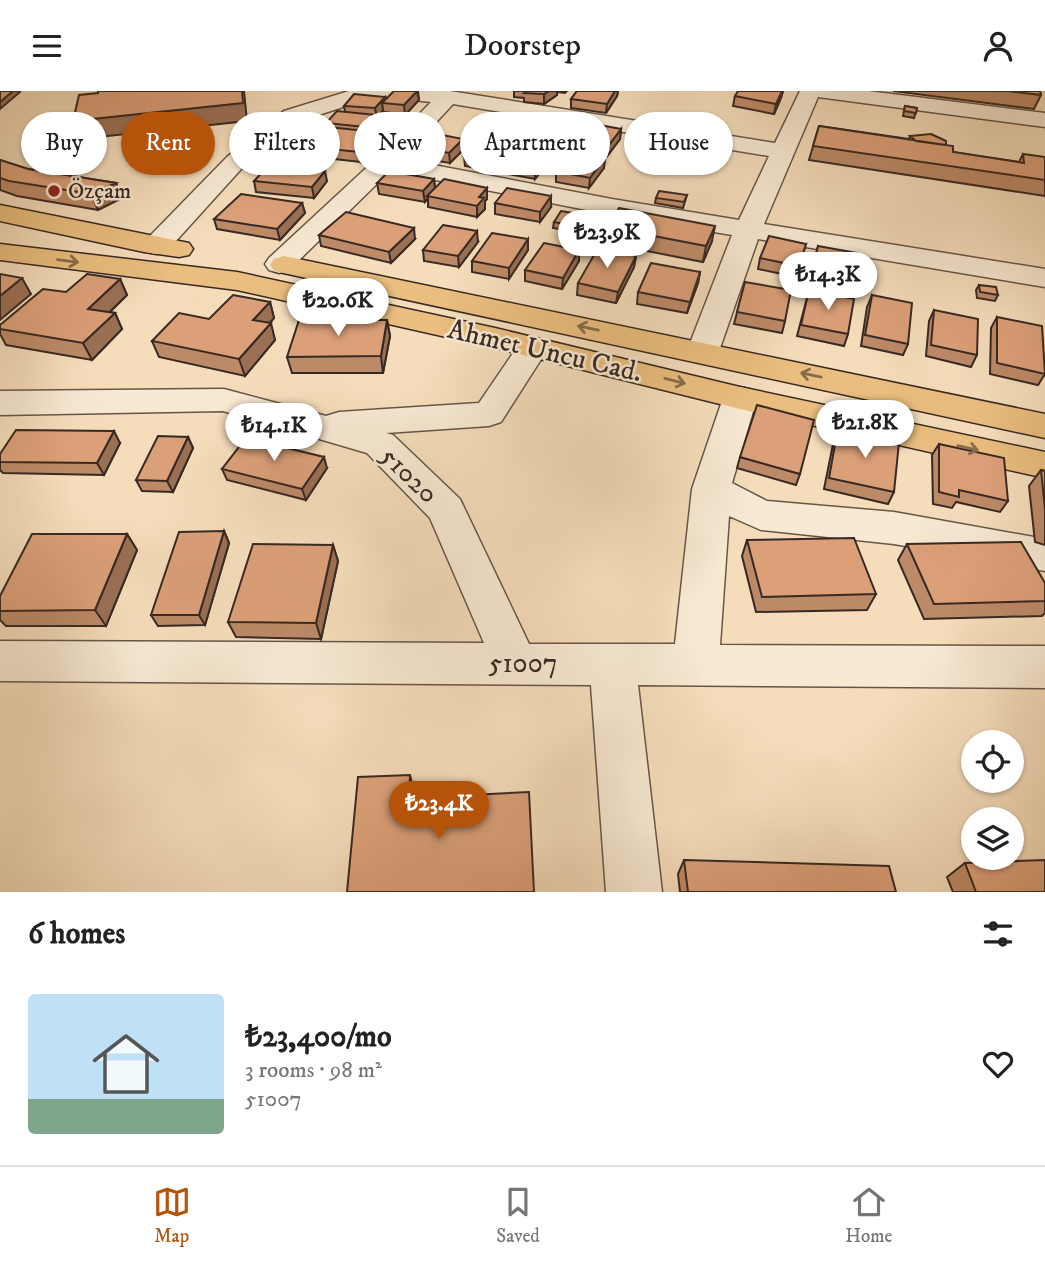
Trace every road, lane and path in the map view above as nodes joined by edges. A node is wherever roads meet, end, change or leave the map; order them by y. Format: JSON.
{"nodes":[{"id":1,"x":371,"y":91,"type":"edge"},
{"id":2,"x":382,"y":91,"type":"edge"},
{"id":3,"x":810,"y":91,"type":"edge"},
{"id":4,"x":819,"y":91,"type":"edge"},
{"id":5,"x":872,"y":95,"type":"edge"},
{"id":6,"x":448,"y":97,"type":"junction"},
{"id":7,"x":434,"y":112,"type":"edge"},
{"id":8,"x":1041,"y":125,"type":"edge"},
{"id":9,"x":783,"y":151,"type":"junction"},
{"id":10,"x":372,"y":175,"type":"edge"},
{"id":11,"x":446,"y":175,"type":"edge"},
{"id":12,"x":0,"y":213,"type":"edge"},
{"id":13,"x":748,"y":229,"type":"junction"},
{"id":14,"x":156,"y":246,"type":"junction"},
{"id":15,"x":0,"y":252,"type":"edge"},
{"id":16,"x":279,"y":264,"type":"junction"},
{"id":17,"x":1045,"y":278,"type":"edge"},
{"id":18,"x":533,"y":347,"type":"junction"},
{"id":19,"x":703,"y":351,"type":"junction"},
{"id":20,"x":740,"y":398,"type":"junction"},
{"id":21,"x":0,"y":403,"type":"edge"},
{"id":22,"x":402,"y":420,"type":"junction"},
{"id":23,"x":313,"y":425,"type":"junction"},
{"id":24,"x":1045,"y":426,"type":"edge"},
{"id":25,"x":396,"y":460,"type":"junction"},
{"id":26,"x":1045,"y":465,"type":"edge"},
{"id":27,"x":711,"y":489,"type":"junction"},
{"id":28,"x":1045,"y":555,"type":"edge"},
{"id":29,"x":0,"y":661,"type":"edge"},
{"id":30,"x":515,"y":663,"type":"junction"},
{"id":31,"x":612,"y":664,"type":"junction"},
{"id":32,"x":696,"y":664,"type":"junction"},
{"id":33,"x":1045,"y":667,"type":"edge"},
{"id":34,"x":634,"y":892,"type":"edge"}],
"edges":[{"from":1,"to":14,"type":"street"},
{"from":2,"to":6,"type":"street"},
{"from":3,"to":9,"type":"street"},
{"from":4,"to":5,"type":"street"},
{"from":5,"to":8,"type":"street"},
{"from":6,"to":7,"type":"street"},
{"from":6,"to":9,"type":"street"},
{"from":9,"to":13,"type":"street"},
{"from":10,"to":16,"type":"street"},
{"from":11,"to":13,"type":"street"},
{"from":12,"to":14,"type":"main road","name":"Ahmet Uncu Cad."},
{"from":13,"to":17,"type":"street"},
{"from":13,"to":19,"type":"street"},
{"from":14,"to":16,"type":"main road","name":"Ahmet Uncu Cad."},
{"from":15,"to":18,"type":"main road","name":"Ahmet Uncu Cad.","one_way":true},
{"from":19,"to":16,"type":"main road","name":"Ahmet Uncu Cad.","one_way":true},
{"from":18,"to":20,"type":"main road","name":"Ahmet Uncu Cad.","one_way":true},
{"from":18,"to":22,"type":"street"},
{"from":24,"to":19,"type":"main road","name":"Ahmet Uncu Cad.","one_way":true},
{"from":20,"to":26,"type":"main road","name":"Ahmet Uncu Cad.","one_way":true},
{"from":20,"to":27,"type":"street"},
{"from":21,"to":23,"type":"street","name":"51020"},
{"from":22,"to":23,"type":"street"},
{"from":22,"to":25,"type":"street"},
{"from":23,"to":25,"type":"street","name":"51020"},
{"from":25,"to":30,"type":"street","name":"51020"},
{"from":27,"to":28,"type":"street"},
{"from":27,"to":32,"type":"street"},
{"from":29,"to":30,"type":"street","name":"51007"},
{"from":30,"to":31,"type":"street","name":"51007"},
{"from":31,"to":32,"type":"street","name":"51007"},
{"from":31,"to":34,"type":"street"},
{"from":32,"to":33,"type":"street","name":"51007"}]}
